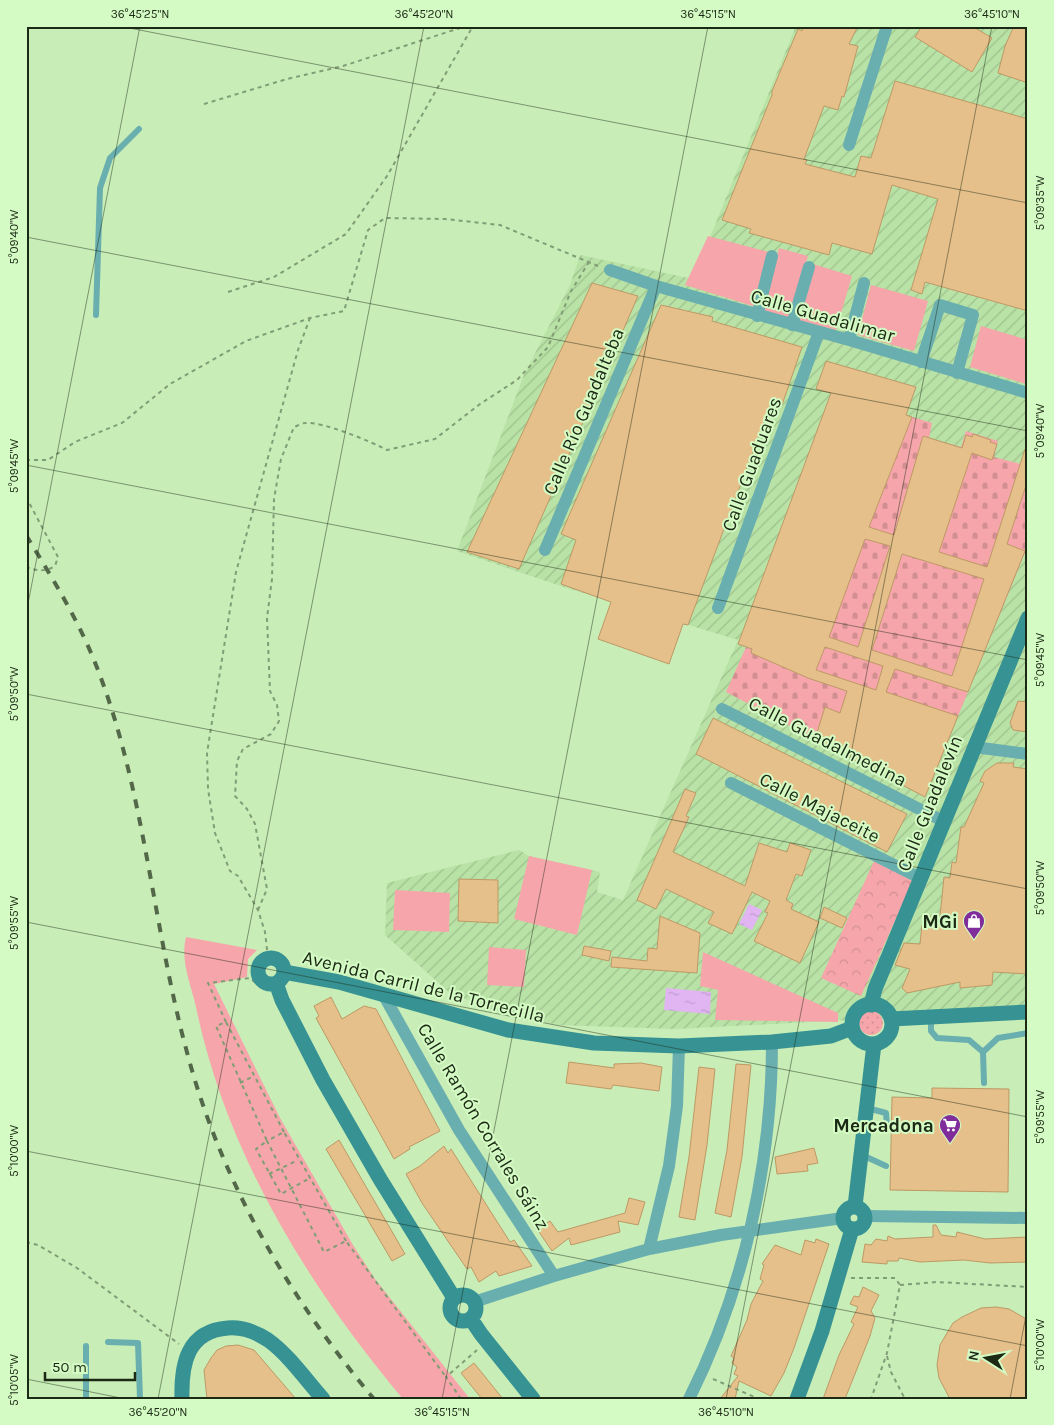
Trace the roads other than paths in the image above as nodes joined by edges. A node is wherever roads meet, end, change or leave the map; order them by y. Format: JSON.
{"nodes":[{"id":1,"x":887,"y":26,"type":"edge"},
{"id":2,"x":140,"y":129,"type":"dead end"},
{"id":3,"x":849,"y":145,"type":"dead end"},
{"id":4,"x":772,"y":256,"type":"dead end"},
{"id":5,"x":808,"y":267,"type":"dead end"},
{"id":6,"x":610,"y":270,"type":"road end"},
{"id":7,"x":864,"y":283,"type":"dead end"},
{"id":8,"x":656,"y":286,"type":"junction"},
{"id":9,"x":96,"y":314,"type":"dead end"},
{"id":10,"x":757,"y":316,"type":"junction"},
{"id":11,"x":792,"y":325,"type":"junction"},
{"id":12,"x":819,"y":332,"type":"junction"},
{"id":13,"x":849,"y":340,"type":"junction"},
{"id":14,"x":921,"y":362,"type":"junction"},
{"id":15,"x":958,"y":373,"type":"junction"},
{"id":16,"x":1028,"y":393,"type":"edge"},
{"id":17,"x":545,"y":550,"type":"dead end"},
{"id":18,"x":718,"y":608,"type":"dead end"},
{"id":19,"x":1028,"y":618,"type":"edge"},
{"id":20,"x":722,"y":709,"type":"dead end"},
{"id":21,"x":974,"y":747,"type":"junction"},
{"id":22,"x":1028,"y":754,"type":"edge"},
{"id":23,"x":731,"y":783,"type":"dead end"},
{"id":24,"x":944,"y":821,"type":"junction"},
{"id":25,"x":920,"y":878,"type":"junction"},
{"id":26,"x":280,"y":977,"type":"junction"},
{"id":27,"x":383,"y":994,"type":"junction"},
{"id":28,"x":871,"y":1005,"type":"junction"},
{"id":29,"x":1028,"y":1012,"type":"edge"},
{"id":30,"x":931,"y":1017,"type":"junction"},
{"id":31,"x":891,"y":1019,"type":"junction"},
{"id":32,"x":852,"y":1028,"type":"junction"},
{"id":33,"x":1028,"y":1033,"type":"edge"},
{"id":34,"x":772,"y":1042,"type":"junction"},
{"id":35,"x":874,"y":1044,"type":"junction"},
{"id":36,"x":679,"y":1046,"type":"junction"},
{"id":37,"x":983,"y":1052,"type":"junction"},
{"id":38,"x":984,"y":1083,"type":"dead end"},
{"id":39,"x":867,"y":1108,"type":"junction"},
{"id":40,"x":887,"y":1126,"type":"dead end"},
{"id":41,"x":862,"y":1156,"type":"junction"},
{"id":42,"x":886,"y":1166,"type":"dead end"},
{"id":43,"x":861,"y":1211,"type":"junction"},
{"id":44,"x":1028,"y":1218,"type":"edge"},
{"id":45,"x":847,"y":1223,"type":"junction"},
{"id":46,"x":750,"y":1231,"type":"junction"},
{"id":47,"x":649,"y":1249,"type":"junction"},
{"id":48,"x":554,"y":1276,"type":"junction"},
{"id":49,"x":454,"y":1298,"type":"junction"},
{"id":50,"x":474,"y":1302,"type":"junction"},
{"id":51,"x":472,"y":1319,"type":"junction"},
{"id":52,"x":108,"y":1342,"type":"dead end"},
{"id":53,"x":86,"y":1346,"type":"dead end"},
{"id":54,"x":86,"y":1399,"type":"edge"},
{"id":55,"x":140,"y":1399,"type":"edge"},
{"id":56,"x":182,"y":1399,"type":"edge"},
{"id":57,"x":323,"y":1399,"type":"edge"},
{"id":58,"x":533,"y":1399,"type":"edge"},
{"id":59,"x":689,"y":1399,"type":"edge"},
{"id":60,"x":796,"y":1399,"type":"edge"}],
"edges":[{"from":1,"to":3,"type":"street"},
{"from":2,"to":9,"type":"lane"},
{"from":4,"to":10,"type":"street"},
{"from":5,"to":11,"type":"street"},
{"from":6,"to":8,"type":"street","name":"Calle Guadalimar"},
{"from":7,"to":13,"type":"street"},
{"from":8,"to":10,"type":"street","name":"Calle Guadalimar"},
{"from":8,"to":17,"type":"street","name":"Calle Río Guadalteba"},
{"from":10,"to":11,"type":"street","name":"Calle Guadalimar"},
{"from":11,"to":12,"type":"street","name":"Calle Guadalimar"},
{"from":12,"to":13,"type":"street","name":"Calle Guadalimar"},
{"from":12,"to":18,"type":"street","name":"Calle Guaduares"},
{"from":13,"to":14,"type":"street","name":"Calle Guadalimar"},
{"from":14,"to":15,"type":"street","name":"Calle Guadalimar"},
{"from":14,"to":15,"type":"street"},
{"from":15,"to":16,"type":"street","name":"Calle Guadalimar"},
{"from":19,"to":21,"type":"street","name":"Calle Guadalevín"},
{"from":20,"to":24,"type":"street","name":"Calle Guadalmedina"},
{"from":21,"to":22,"type":"street"},
{"from":21,"to":24,"type":"street","name":"Calle Guadalevín"},
{"from":23,"to":25,"type":"street","name":"Calle Majaceite"},
{"from":24,"to":25,"type":"street","name":"Calle Guadalevín"},
{"from":25,"to":28,"type":"street","name":"Calle Guadalevín"},
{"from":26,"to":26,"type":"street"},
{"from":26,"to":27,"type":"street","name":"Avenida Carril de la Torrecilla"},
{"from":26,"to":49,"type":"street"},
{"from":27,"to":36,"type":"street","name":"Avenida Carril de la Torrecilla"},
{"from":27,"to":48,"type":"street","name":"Calle Ramón Corrales Sáinz"},
{"from":28,"to":31,"type":"street"},
{"from":28,"to":32,"type":"street"},
{"from":29,"to":30,"type":"street"},
{"from":30,"to":31,"type":"street"},
{"from":30,"to":37,"type":"lane"},
{"from":31,"to":35,"type":"street"},
{"from":32,"to":34,"type":"street","name":"Avenida Carril de la Torrecilla"},
{"from":32,"to":35,"type":"street"},
{"from":33,"to":37,"type":"lane"},
{"from":34,"to":36,"type":"street","name":"Avenida Carril de la Torrecilla"},
{"from":34,"to":46,"type":"street"},
{"from":35,"to":39,"type":"street"},
{"from":36,"to":47,"type":"street"},
{"from":37,"to":38,"type":"lane"},
{"from":39,"to":40,"type":"lane"},
{"from":39,"to":41,"type":"street"},
{"from":41,"to":42,"type":"lane"},
{"from":41,"to":43,"type":"street"},
{"from":43,"to":44,"type":"street"},
{"from":43,"to":45,"type":"street"},
{"from":45,"to":46,"type":"street"},
{"from":45,"to":60,"type":"street"},
{"from":46,"to":47,"type":"street"},
{"from":46,"to":59,"type":"street"},
{"from":47,"to":48,"type":"street"},
{"from":48,"to":50,"type":"street"},
{"from":49,"to":50,"type":"street"},
{"from":49,"to":51,"type":"street"},
{"from":50,"to":51,"type":"street"},
{"from":51,"to":58,"type":"street"},
{"from":52,"to":55,"type":"lane"},
{"from":53,"to":54,"type":"lane"},
{"from":56,"to":57,"type":"street"}]}
